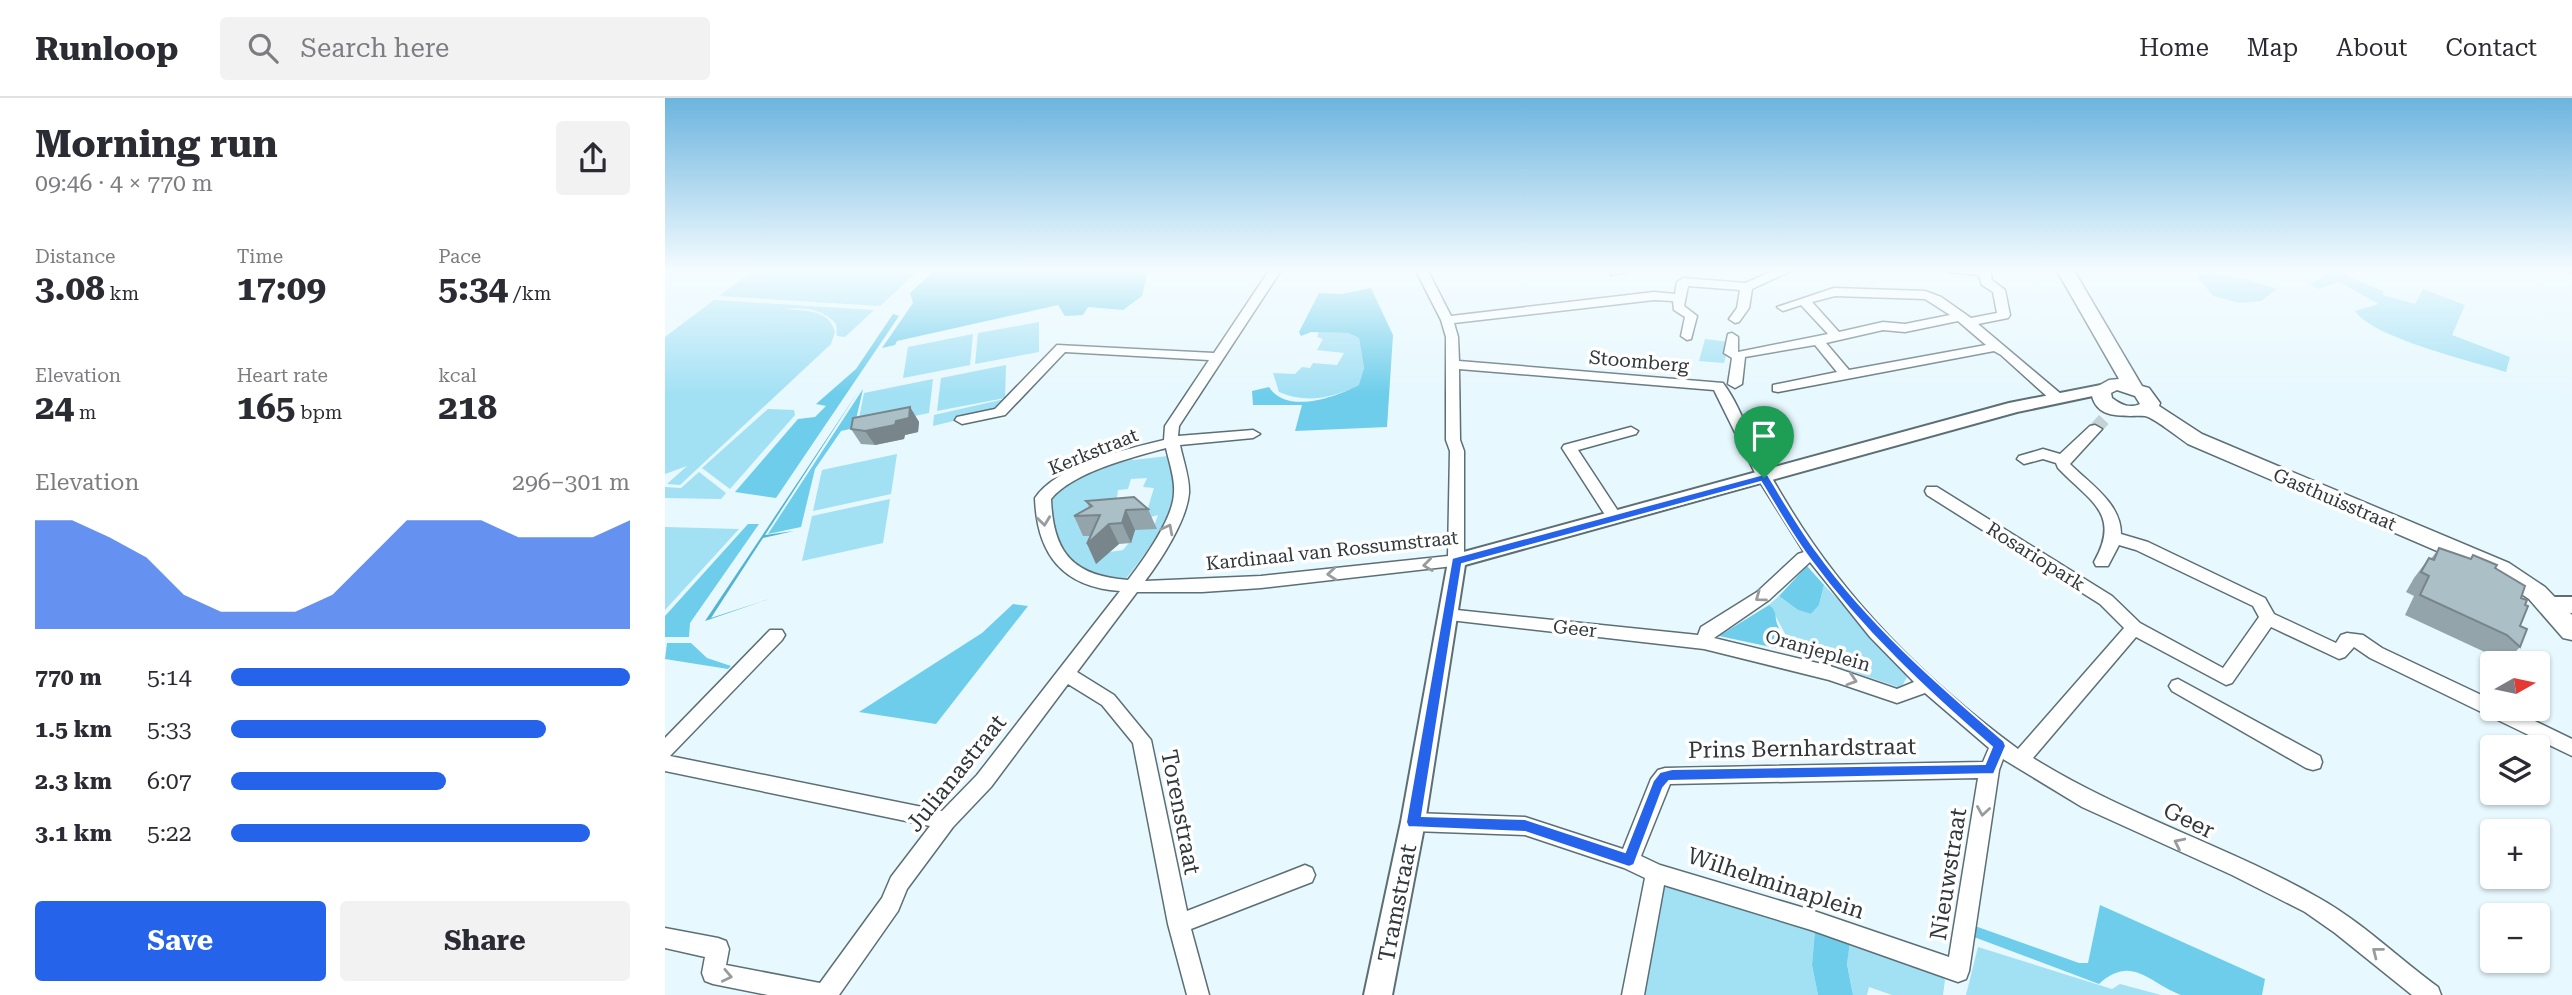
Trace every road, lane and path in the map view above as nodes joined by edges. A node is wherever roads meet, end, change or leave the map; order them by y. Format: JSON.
{"nodes":[{"id":1,"x":1249,"y":311,"type":"edge"},
{"id":2,"x":1442,"y":311,"type":"edge"},
{"id":3,"x":1526,"y":311,"type":"edge"},
{"id":4,"x":1687,"y":311,"type":"edge"},
{"id":5,"x":1739,"y":311,"type":"edge"},
{"id":6,"x":1813,"y":311,"type":"edge"},
{"id":7,"x":1952,"y":311,"type":"edge"},
{"id":8,"x":2003,"y":311,"type":"edge"},
{"id":9,"x":2087,"y":311,"type":"edge"},
{"id":10,"x":2094,"y":311,"type":"edge"},
{"id":11,"x":1447,"y":320,"type":"junction"},
{"id":12,"x":1963,"y":320,"type":"junction"},
{"id":13,"x":1752,"y":321,"type":"dead end"},
{"id":14,"x":2101,"y":329,"type":"junction"},
{"id":15,"x":1687,"y":336,"type":"dead end"},
{"id":16,"x":1836,"y":336,"type":"junction"},
{"id":17,"x":1733,"y":337,"type":"dead end"},
{"id":18,"x":1818,"y":341,"type":"junction"},
{"id":19,"x":1995,"y":347,"type":"junction"},
{"id":20,"x":1737,"y":354,"type":"junction"},
{"id":21,"x":1219,"y":357,"type":"junction"},
{"id":22,"x":1454,"y":365,"type":"junction"},
{"id":23,"x":1844,"y":372,"type":"junction"},
{"id":24,"x":1735,"y":384,"type":"dead end"},
{"id":25,"x":1778,"y":388,"type":"dead end"},
{"id":26,"x":2077,"y":395,"type":"joint"},
{"id":27,"x":2056,"y":397,"type":"junction"},
{"id":28,"x":2113,"y":398,"type":"junction"},
{"id":29,"x":2143,"y":410,"type":"junction"},
{"id":30,"x":962,"y":420,"type":"dead end"},
{"id":31,"x":2171,"y":425,"type":"joint"},
{"id":32,"x":2095,"y":429,"type":"tunnel mouth"},
{"id":33,"x":1632,"y":431,"type":"dead end"},
{"id":34,"x":1253,"y":434,"type":"dead end"},
{"id":35,"x":1172,"y":443,"type":"junction"},
{"id":36,"x":2024,"y":458,"type":"dead end"},
{"id":37,"x":2063,"y":460,"type":"junction"},
{"id":38,"x":1764,"y":478,"type":"junction"},
{"id":39,"x":1932,"y":491,"type":"dead end"},
{"id":40,"x":1614,"y":517,"type":"junction"},
{"id":41,"x":2116,"y":538,"type":"junction"},
{"id":42,"x":1813,"y":555,"type":"junction"},
{"id":43,"x":1456,"y":561,"type":"junction"},
{"id":44,"x":2102,"y":562,"type":"dead end"},
{"id":45,"x":1133,"y":587,"type":"junction"},
{"id":46,"x":2565,"y":608,"type":"edge"},
{"id":47,"x":1447,"y":615,"type":"junction"},
{"id":48,"x":2268,"y":618,"type":"junction"},
{"id":49,"x":2134,"y":628,"type":"junction"},
{"id":50,"x":2572,"y":631,"type":"edge"},
{"id":51,"x":776,"y":635,"type":"dead end"},
{"id":52,"x":1704,"y":642,"type":"junction"},
{"id":53,"x":1063,"y":676,"type":"junction"},
{"id":54,"x":2225,"y":678,"type":"junction"},
{"id":55,"x":1929,"y":684,"type":"junction"},
{"id":56,"x":2178,"y":686,"type":"dead end"},
{"id":57,"x":2480,"y":703,"type":"edge"},
{"id":58,"x":2208,"y":704,"type":"junction"},
{"id":59,"x":2517,"y":721,"type":"edge"},
{"id":60,"x":1999,"y":746,"type":"junction"},
{"id":61,"x":2572,"y":748,"type":"edge"},
{"id":62,"x":665,"y":750,"type":"edge"},
{"id":63,"x":2020,"y":760,"type":"junction"},
{"id":64,"x":665,"y":762,"type":"edge"},
{"id":65,"x":2313,"y":762,"type":"dead end"},
{"id":66,"x":1990,"y":770,"type":"junction"},
{"id":67,"x":946,"y":821,"type":"junction"},
{"id":68,"x":1413,"y":822,"type":"junction"},
{"id":69,"x":1629,"y":860,"type":"junction"},
{"id":70,"x":1656,"y":873,"type":"junction"},
{"id":71,"x":1305,"y":875,"type":"dead end"},
{"id":72,"x":1179,"y":924,"type":"junction"},
{"id":73,"x":665,"y":938,"type":"edge"},
{"id":74,"x":1958,"y":971,"type":"joint"},
{"id":75,"x":824,"y":995,"type":"edge"},
{"id":76,"x":1198,"y":995,"type":"edge"},
{"id":77,"x":1378,"y":995,"type":"edge"},
{"id":78,"x":1633,"y":995,"type":"edge"},
{"id":79,"x":2430,"y":995,"type":"edge"}],
"edges":[{"from":1,"to":21,"type":"street"},
{"from":2,"to":11,"type":"street"},
{"from":3,"to":11,"type":"street"},
{"from":4,"to":15,"type":"street"},
{"from":5,"to":13,"type":"street"},
{"from":6,"to":16,"type":"street"},
{"from":7,"to":12,"type":"street"},
{"from":8,"to":12,"type":"street"},
{"from":9,"to":14,"type":"main road"},
{"from":10,"to":14,"type":"main road"},
{"from":11,"to":22,"type":"street"},
{"from":12,"to":16,"type":"street"},
{"from":12,"to":19,"type":"street"},
{"from":14,"to":28,"type":"main road"},
{"from":16,"to":18,"type":"street"},
{"from":17,"to":20,"type":"street"},
{"from":18,"to":20,"type":"street"},
{"from":18,"to":23,"type":"street"},
{"from":19,"to":23,"type":"street"},
{"from":19,"to":27,"type":"street"},
{"from":20,"to":24,"type":"street"},
{"from":21,"to":30,"type":"street"},
{"from":21,"to":35,"type":"street"},
{"from":22,"to":38,"type":"street","name":"Stoomberg"},
{"from":22,"to":43,"type":"street"},
{"from":23,"to":25,"type":"street"},
{"from":26,"to":27,"type":"street","name":"Kardinaal van Rossumstraat"},
{"from":26,"to":28,"type":"street","name":"Kardinaal van Rossumstraat"},
{"from":27,"to":38,"type":"street","name":"Kardinaal van Rossumstraat"},
{"from":28,"to":29,"type":"main road"},
{"from":28,"to":29,"type":"main road"},
{"from":29,"to":31,"type":"main road","name":"Gasthuisstraat"},
{"from":31,"to":46,"type":"main road","name":"Gasthuisstraat"},
{"from":32,"to":37,"type":"street"},
{"from":33,"to":40,"type":"street"},
{"from":34,"to":35,"type":"street","name":"Kerkstraat"},
{"from":45,"to":35,"type":"street","one_way":true},
{"from":35,"to":45,"type":"street","name":"Kerkstraat","one_way":true},
{"from":36,"to":37,"type":"street"},
{"from":37,"to":41,"type":"street"},
{"from":38,"to":40,"type":"street","name":"Kardinaal van Rossumstraat"},
{"from":38,"to":42,"type":"street","name":"Oranjeplein"},
{"from":39,"to":49,"type":"street","name":"Rosariopark"},
{"from":40,"to":43,"type":"street","name":"Kardinaal van Rossumstraat"},
{"from":41,"to":44,"type":"street","name":"Rosariopark"},
{"from":41,"to":48,"type":"street"},
{"from":42,"to":52,"type":"street","name":"Oranjeplein","one_way":true},
{"from":42,"to":55,"type":"street","name":"Oranjeplein"},
{"from":43,"to":45,"type":"street","name":"Kardinaal van Rossumstraat","one_way":true},
{"from":43,"to":47,"type":"street","name":"Tramstraat"},
{"from":45,"to":53,"type":"street","name":"Julianastraat"},
{"from":46,"to":50,"type":"main road","name":"Gasthuisstraat"},
{"from":47,"to":52,"type":"street","name":"Geer"},
{"from":47,"to":68,"type":"street","name":"Tramstraat"},
{"from":48,"to":54,"type":"street"},
{"from":48,"to":57,"type":"street"},
{"from":49,"to":54,"type":"street","name":"Rosariopark"},
{"from":49,"to":63,"type":"street"},
{"from":51,"to":62,"type":"street"},
{"from":52,"to":55,"type":"street","name":"Oranjeplein","one_way":true},
{"from":53,"to":67,"type":"street","name":"Julianastraat"},
{"from":53,"to":72,"type":"street","name":"Torenstraat"},
{"from":54,"to":58,"type":"street"},
{"from":55,"to":60,"type":"street","name":"Geer"},
{"from":56,"to":58,"type":"street"},
{"from":58,"to":65,"type":"street"},
{"from":59,"to":61,"type":"street"},
{"from":60,"to":63,"type":"street","name":"Geer"},
{"from":60,"to":66,"type":"street","name":"Nieuwstraat"},
{"from":79,"to":63,"type":"street","name":"Geer","one_way":true},
{"from":64,"to":67,"type":"street"},
{"from":66,"to":69,"type":"street","name":"Prins Bernhardstraat"},
{"from":66,"to":74,"type":"street","name":"Nieuwstraat","one_way":true},
{"from":67,"to":75,"type":"street","name":"Julianastraat"},
{"from":68,"to":69,"type":"street"},
{"from":68,"to":77,"type":"street","name":"Tramstraat"},
{"from":69,"to":70,"type":"street"},
{"from":70,"to":74,"type":"street","name":"Wilhelminaplein"},
{"from":70,"to":78,"type":"street","name":"Wilhelminaplein"},
{"from":71,"to":72,"type":"street"},
{"from":72,"to":76,"type":"street","name":"Torenstraat"},
{"from":73,"to":75,"type":"street","one_way":true}]}
